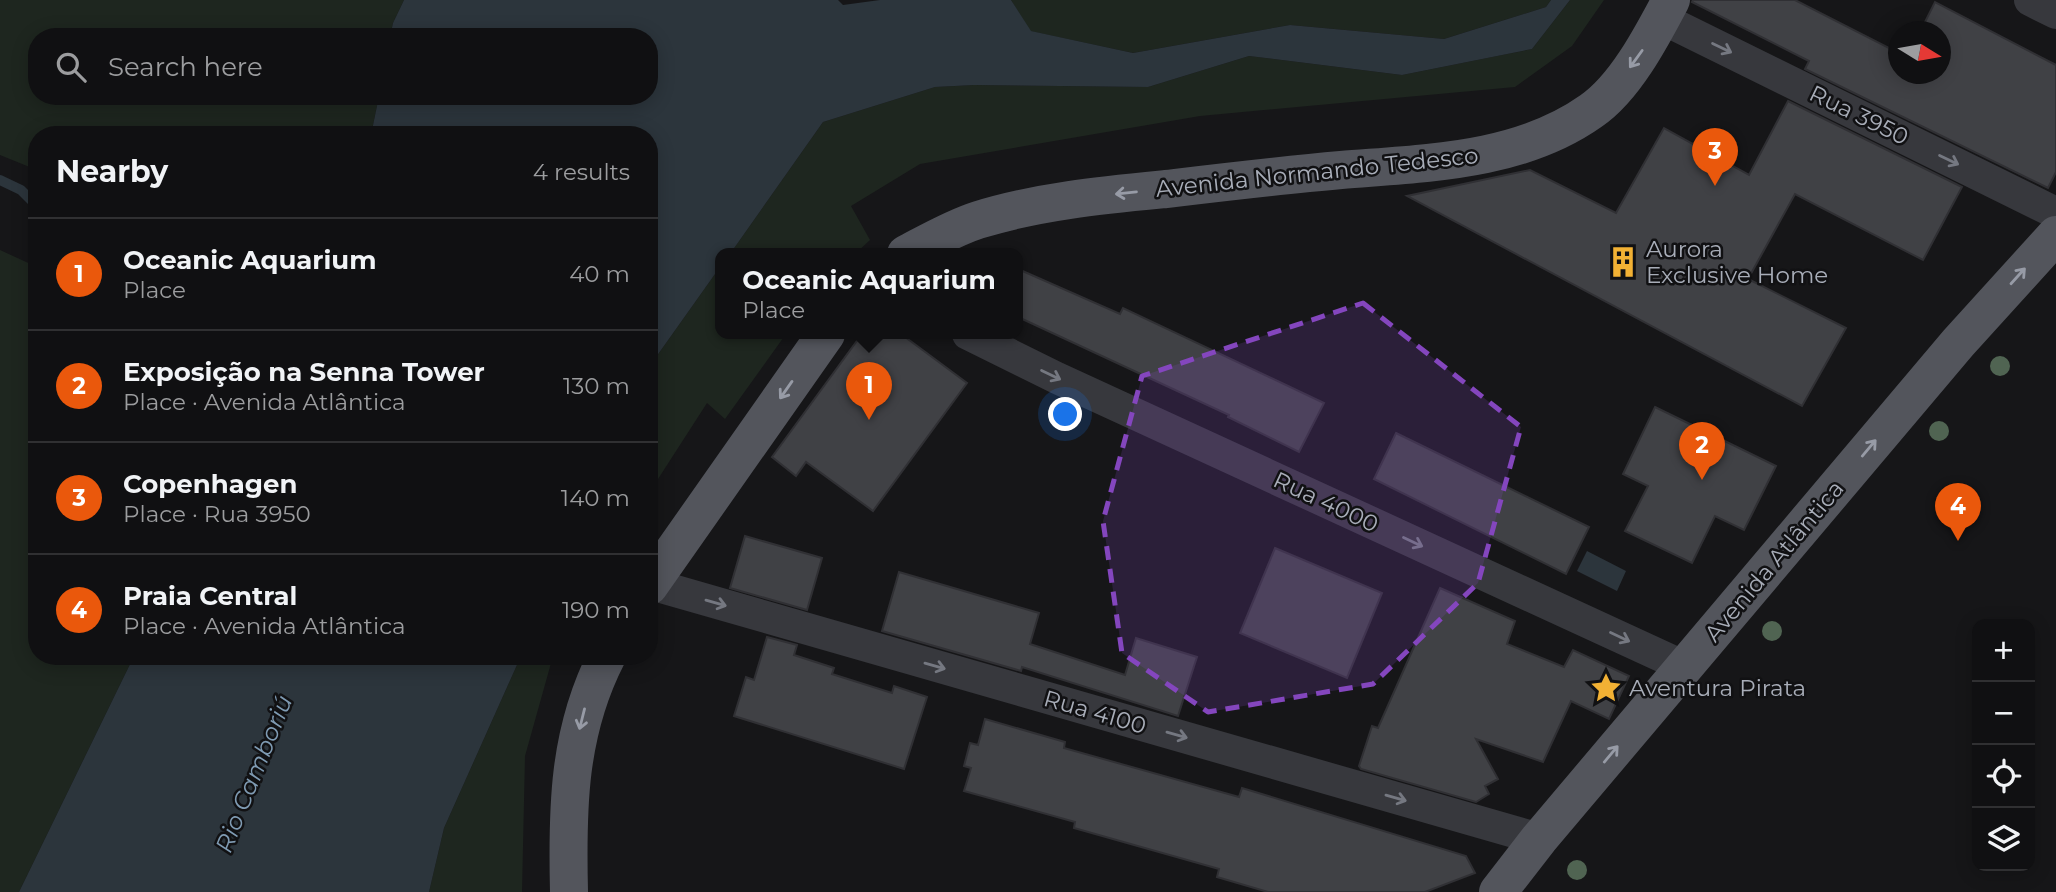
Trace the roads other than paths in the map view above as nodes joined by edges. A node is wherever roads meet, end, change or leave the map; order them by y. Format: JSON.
{"nodes":[{"id":1,"x":2030,"y":0,"type":"edge"},
{"id":2,"x":1666,"y":9,"type":"edge"},
{"id":3,"x":2056,"y":13,"type":"edge"},
{"id":4,"x":2056,"y":213,"type":"edge"},
{"id":5,"x":2056,"y":235,"type":"edge"},
{"id":6,"x":919,"y":248,"type":"edge"},
{"id":7,"x":822,"y":339,"type":"edge"},
{"id":8,"x":978,"y":339,"type":"edge"},
{"id":9,"x":658,"y":574,"type":"edge"},
{"id":10,"x":658,"y":587,"type":"edge"},
{"id":11,"x":603,"y":665,"type":"edge"},
{"id":12,"x":1685,"y":667,"type":"junction"},
{"id":13,"x":1539,"y":839,"type":"junction"},
{"id":14,"x":569,"y":892,"type":"edge"},
{"id":15,"x":1498,"y":892,"type":"edge"}],
"edges":[{"from":1,"to":3,"type":"street"},
{"from":2,"to":4,"type":"street","name":"Rua 3950","one_way":true},
{"from":2,"to":6,"type":"main road","name":"Avenida Normando Tedesco","one_way":true},
{"from":12,"to":5,"type":"main road","name":"Avenida Atlântica","one_way":true},
{"from":7,"to":9,"type":"main road","one_way":true},
{"from":8,"to":12,"type":"street","name":"Rua 4000","one_way":true},
{"from":10,"to":13,"type":"street","name":"Rua 4100","one_way":true},
{"from":11,"to":14,"type":"main road","one_way":true},
{"from":13,"to":12,"type":"main road","name":"Avenida Atlântica","one_way":true},
{"from":13,"to":15,"type":"main road","name":"Avenida Atlântica"}]}
